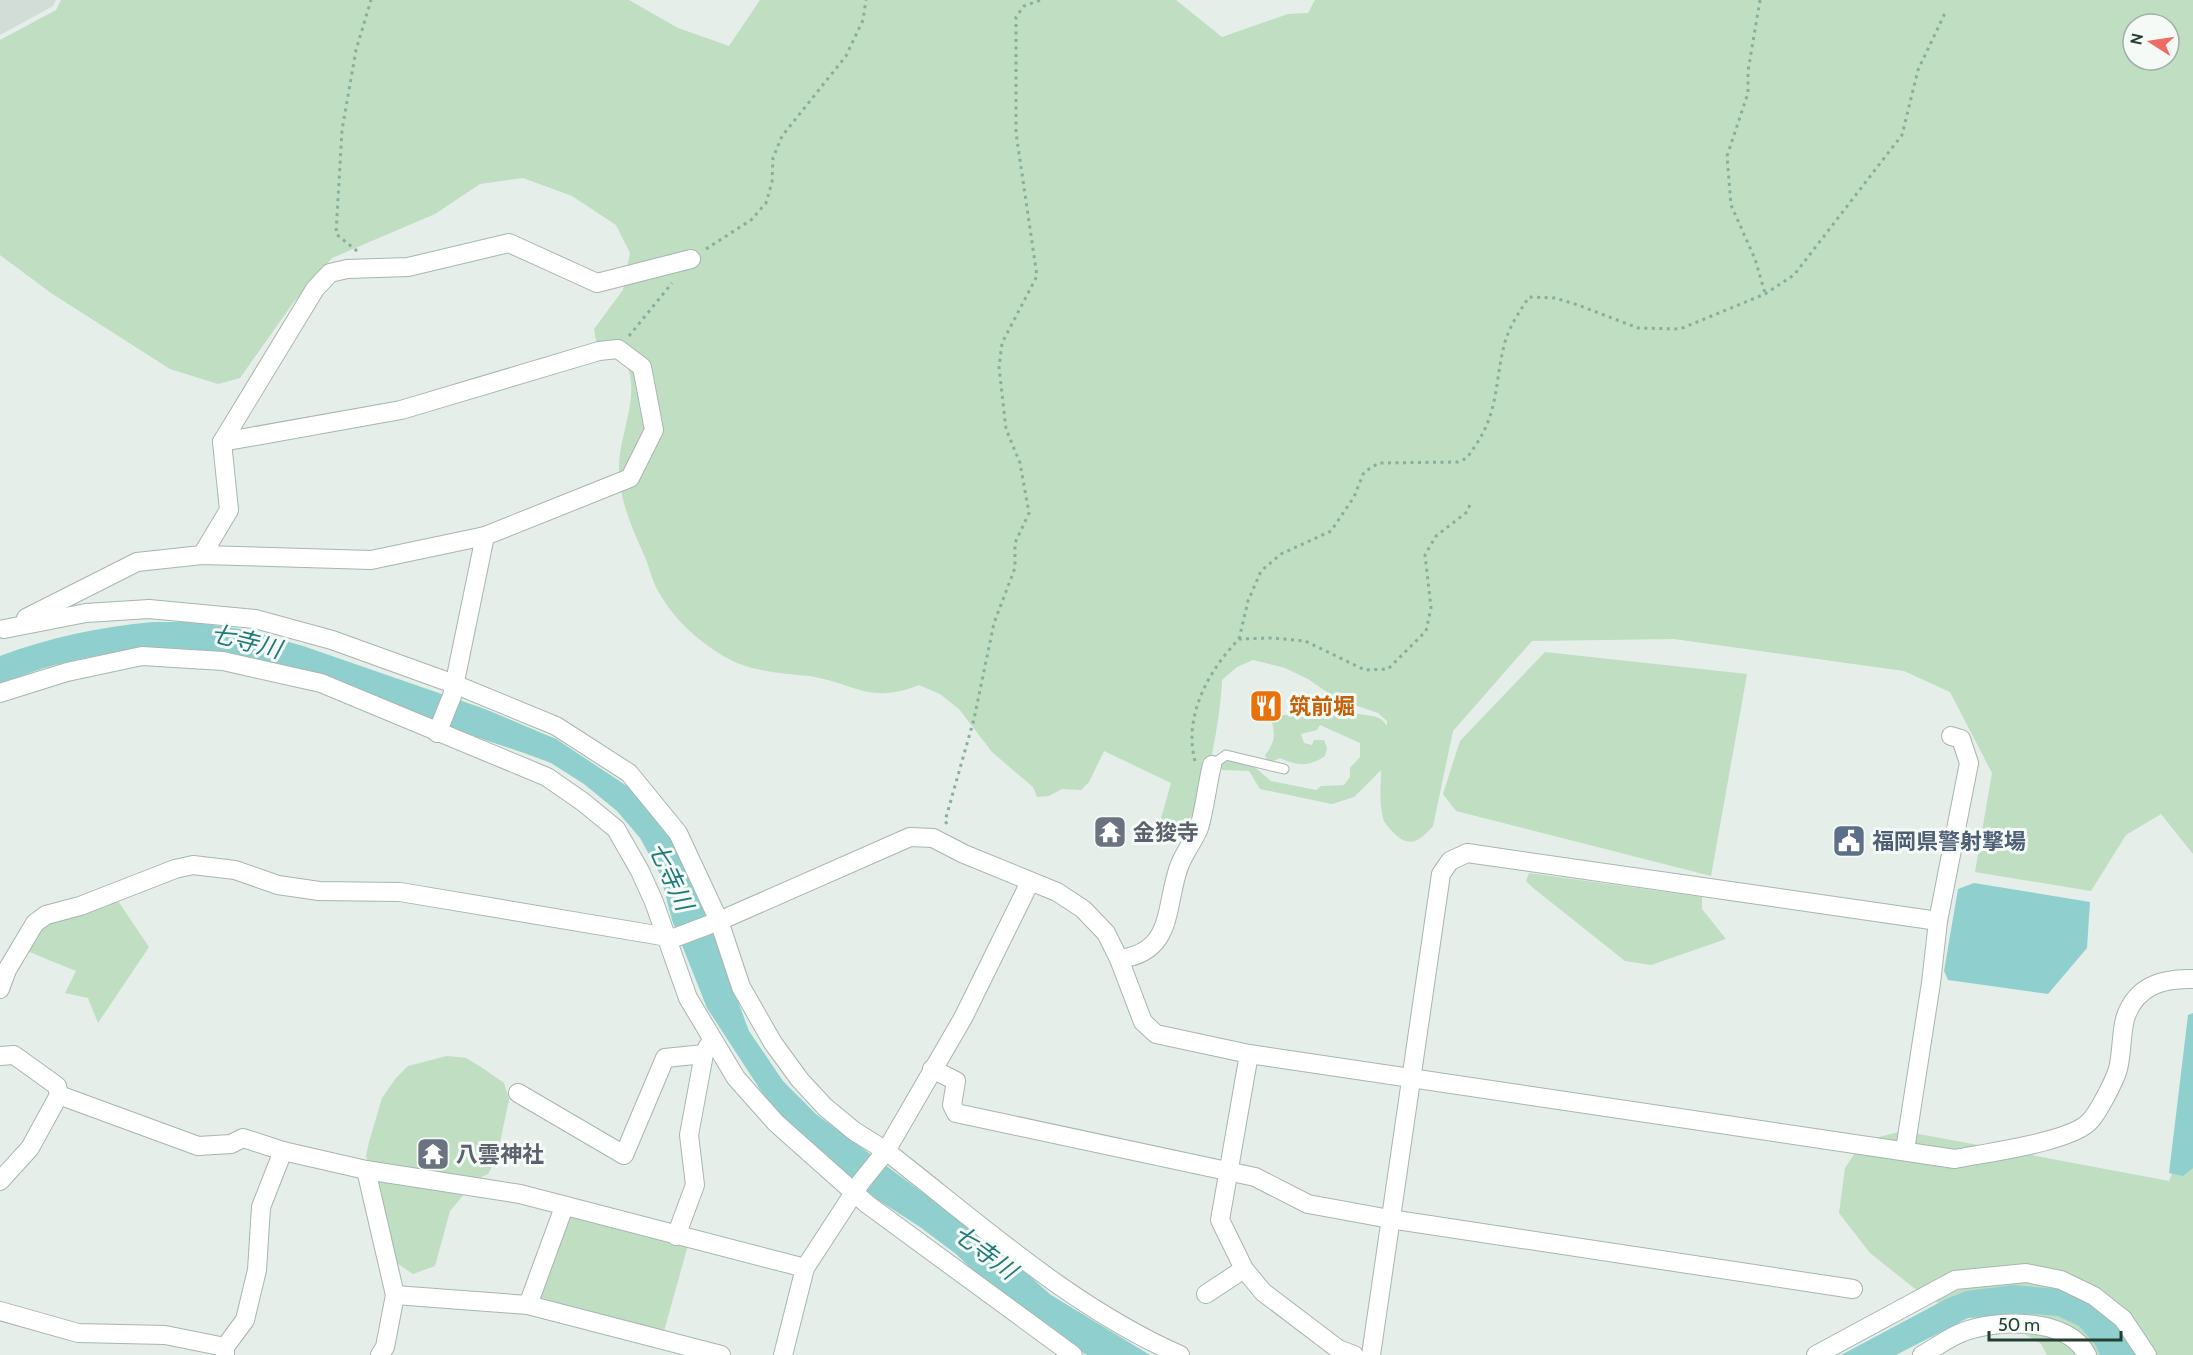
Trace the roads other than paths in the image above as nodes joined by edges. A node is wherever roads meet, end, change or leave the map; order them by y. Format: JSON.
{"nodes":[{"id":1,"x":691,"y":259,"type":"road end"},
{"id":2,"x":222,"y":442,"type":"junction"},
{"id":3,"x":485,"y":536,"type":"junction"},
{"id":4,"x":202,"y":555,"type":"junction"},
{"id":5,"x":2,"y":630,"type":"edge"},
{"id":6,"x":453,"y":690,"type":"junction"},
{"id":7,"x":0,"y":693,"type":"edge"},
{"id":8,"x":438,"y":731,"type":"junction"},
{"id":9,"x":1951,"y":736,"type":"dead end"},
{"id":10,"x":1284,"y":769,"type":"dead end"},
{"id":11,"x":1210,"y":772,"type":"joint"},
{"id":12,"x":1030,"y":882,"type":"junction"},
{"id":13,"x":1938,"y":921,"type":"junction"},
{"id":14,"x":715,"y":923,"type":"junction"},
{"id":15,"x":669,"y":937,"type":"junction"},
{"id":16,"x":1119,"y":959,"type":"junction"},
{"id":17,"x":2193,"y":979,"type":"edge"},
{"id":18,"x":0,"y":988,"type":"edge"},
{"id":19,"x":708,"y":1047,"type":"junction"},
{"id":20,"x":1249,"y":1054,"type":"junction"},
{"id":21,"x":0,"y":1056,"type":"edge"},
{"id":22,"x":932,"y":1069,"type":"junction"},
{"id":23,"x":1410,"y":1077,"type":"junction"},
{"id":24,"x":518,"y":1093,"type":"dead end"},
{"id":25,"x":59,"y":1095,"type":"junction"},
{"id":26,"x":1905,"y":1150,"type":"junction"},
{"id":27,"x":283,"y":1151,"type":"junction"},
{"id":28,"x":883,"y":1155,"type":"junction"},
{"id":29,"x":366,"y":1170,"type":"junction"},
{"id":30,"x":1229,"y":1171,"type":"junction"},
{"id":31,"x":0,"y":1181,"type":"edge"},
{"id":32,"x":858,"y":1187,"type":"junction"},
{"id":33,"x":564,"y":1207,"type":"junction"},
{"id":34,"x":1390,"y":1219,"type":"junction"},
{"id":35,"x":676,"y":1236,"type":"junction"},
{"id":36,"x":805,"y":1268,"type":"junction"},
{"id":37,"x":1244,"y":1269,"type":"junction"},
{"id":38,"x":1853,"y":1289,"type":"dead end"},
{"id":39,"x":1206,"y":1294,"type":"dead end"},
{"id":40,"x":394,"y":1295,"type":"junction"},
{"id":41,"x":528,"y":1305,"type":"junction"},
{"id":42,"x":0,"y":1311,"type":"edge"},
{"id":43,"x":225,"y":1351,"type":"edge"},
{"id":44,"x":380,"y":1355,"type":"edge"},
{"id":45,"x":721,"y":1355,"type":"edge"},
{"id":46,"x":783,"y":1355,"type":"edge"},
{"id":47,"x":1073,"y":1355,"type":"edge"},
{"id":48,"x":1180,"y":1355,"type":"edge"},
{"id":49,"x":1354,"y":1355,"type":"edge"},
{"id":50,"x":1371,"y":1355,"type":"edge"},
{"id":51,"x":1816,"y":1355,"type":"edge"},
{"id":52,"x":1922,"y":1355,"type":"edge"},
{"id":53,"x":2087,"y":1355,"type":"edge"},
{"id":54,"x":2147,"y":1355,"type":"edge"}],
"edges":[{"from":1,"to":2,"type":"street"},
{"from":2,"to":3,"type":"street"},
{"from":2,"to":4,"type":"street"},
{"from":3,"to":4,"type":"street"},
{"from":3,"to":6,"type":"street"},
{"from":4,"to":5,"type":"street"},
{"from":5,"to":6,"type":"street"},
{"from":6,"to":8,"type":"street"},
{"from":6,"to":14,"type":"street"},
{"from":7,"to":8,"type":"street"},
{"from":8,"to":15,"type":"street"},
{"from":9,"to":13,"type":"street"},
{"from":10,"to":11,"type":"lane"},
{"from":11,"to":16,"type":"street"},
{"from":12,"to":14,"type":"street"},
{"from":12,"to":16,"type":"street"},
{"from":12,"to":22,"type":"street"},
{"from":13,"to":23,"type":"street"},
{"from":13,"to":26,"type":"street"},
{"from":14,"to":15,"type":"street"},
{"from":14,"to":28,"type":"street"},
{"from":15,"to":18,"type":"street"},
{"from":15,"to":19,"type":"street"},
{"from":16,"to":20,"type":"street"},
{"from":17,"to":26,"type":"street"},
{"from":19,"to":24,"type":"street"},
{"from":19,"to":32,"type":"street"},
{"from":19,"to":35,"type":"street"},
{"from":20,"to":23,"type":"street"},
{"from":20,"to":30,"type":"street"},
{"from":21,"to":25,"type":"street"},
{"from":22,"to":28,"type":"street"},
{"from":22,"to":30,"type":"street"},
{"from":23,"to":26,"type":"street"},
{"from":23,"to":34,"type":"street"},
{"from":25,"to":27,"type":"street"},
{"from":25,"to":31,"type":"street"},
{"from":27,"to":29,"type":"street"},
{"from":27,"to":43,"type":"street"},
{"from":28,"to":32,"type":"street"},
{"from":28,"to":48,"type":"street"},
{"from":29,"to":33,"type":"street"},
{"from":29,"to":40,"type":"street"},
{"from":30,"to":34,"type":"street"},
{"from":30,"to":37,"type":"street"},
{"from":32,"to":36,"type":"street"},
{"from":32,"to":47,"type":"street"},
{"from":33,"to":35,"type":"street"},
{"from":33,"to":41,"type":"street"},
{"from":34,"to":38,"type":"street"},
{"from":34,"to":50,"type":"street"},
{"from":35,"to":36,"type":"street"},
{"from":36,"to":46,"type":"street"},
{"from":37,"to":39,"type":"street"},
{"from":37,"to":49,"type":"street"},
{"from":40,"to":41,"type":"street"},
{"from":40,"to":44,"type":"street"},
{"from":41,"to":45,"type":"street"},
{"from":42,"to":43,"type":"street"},
{"from":51,"to":54,"type":"street"},
{"from":52,"to":53,"type":"street"}]}
